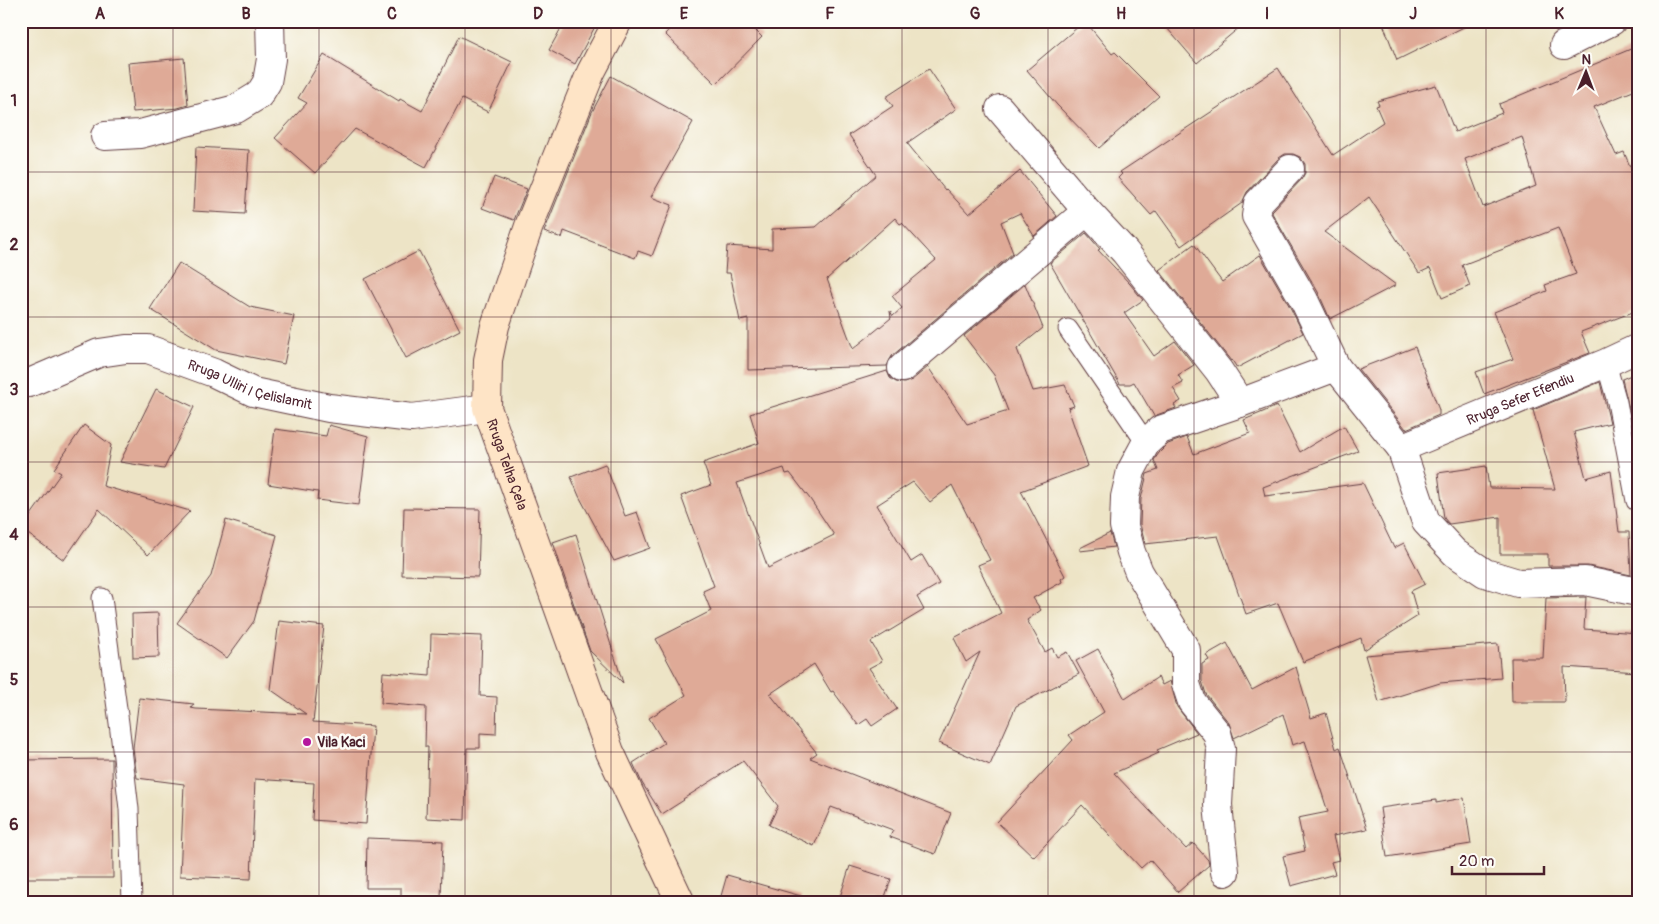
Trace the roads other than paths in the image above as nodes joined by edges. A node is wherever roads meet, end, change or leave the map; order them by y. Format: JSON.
{"nodes":[{"id":1,"x":270,"y":21,"type":"edge"},
{"id":2,"x":618,"y":21,"type":"edge"},
{"id":3,"x":1612,"y":21,"type":"edge"},
{"id":4,"x":1564,"y":45,"type":"dead end"},
{"id":5,"x":1000,"y":109,"type":"dead end"},
{"id":6,"x":105,"y":136,"type":"dead end"},
{"id":7,"x":1290,"y":169,"type":"dead end"},
{"id":8,"x":1087,"y":211,"type":"junction"},
{"id":9,"x":1068,"y":329,"type":"dead end"},
{"id":10,"x":1638,"y":348,"type":"edge"},
{"id":11,"x":1606,"y":363,"type":"junction"},
{"id":12,"x":1336,"y":367,"type":"junction"},
{"id":13,"x":902,"y":368,"type":"dead end"},
{"id":14,"x":21,"y":383,"type":"edge"},
{"id":15,"x":1240,"y":403,"type":"junction"},
{"id":16,"x":487,"y":408,"type":"junction"},
{"id":17,"x":1146,"y":443,"type":"junction"},
{"id":18,"x":1401,"y":448,"type":"junction"},
{"id":19,"x":1636,"y":501,"type":"dead end"},
{"id":20,"x":1638,"y":592,"type":"edge"},
{"id":21,"x":102,"y":598,"type":"dead end"},
{"id":22,"x":1225,"y":872,"type":"dead end"},
{"id":23,"x":132,"y":903,"type":"edge"},
{"id":24,"x":681,"y":903,"type":"edge"}],
"edges":[{"from":1,"to":6,"type":"street"},
{"from":2,"to":16,"type":"street","name":"Rruga Telha Çela"},
{"from":3,"to":4,"type":"street"},
{"from":5,"to":8,"type":"street"},
{"from":7,"to":12,"type":"street"},
{"from":8,"to":13,"type":"street"},
{"from":8,"to":15,"type":"street"},
{"from":9,"to":17,"type":"lane"},
{"from":10,"to":11,"type":"street","name":"Rruga Sefer Efendiu"},
{"from":11,"to":18,"type":"street","name":"Rruga Sefer Efendiu"},
{"from":11,"to":19,"type":"lane"},
{"from":12,"to":15,"type":"street"},
{"from":12,"to":18,"type":"street"},
{"from":14,"to":16,"type":"street","name":"Rruga Ulliri I Çelislamit"},
{"from":15,"to":17,"type":"street"},
{"from":16,"to":24,"type":"street","name":"Rruga Telha Çela"},
{"from":17,"to":22,"type":"street"},
{"from":18,"to":20,"type":"street"},
{"from":21,"to":23,"type":"lane"}]}
